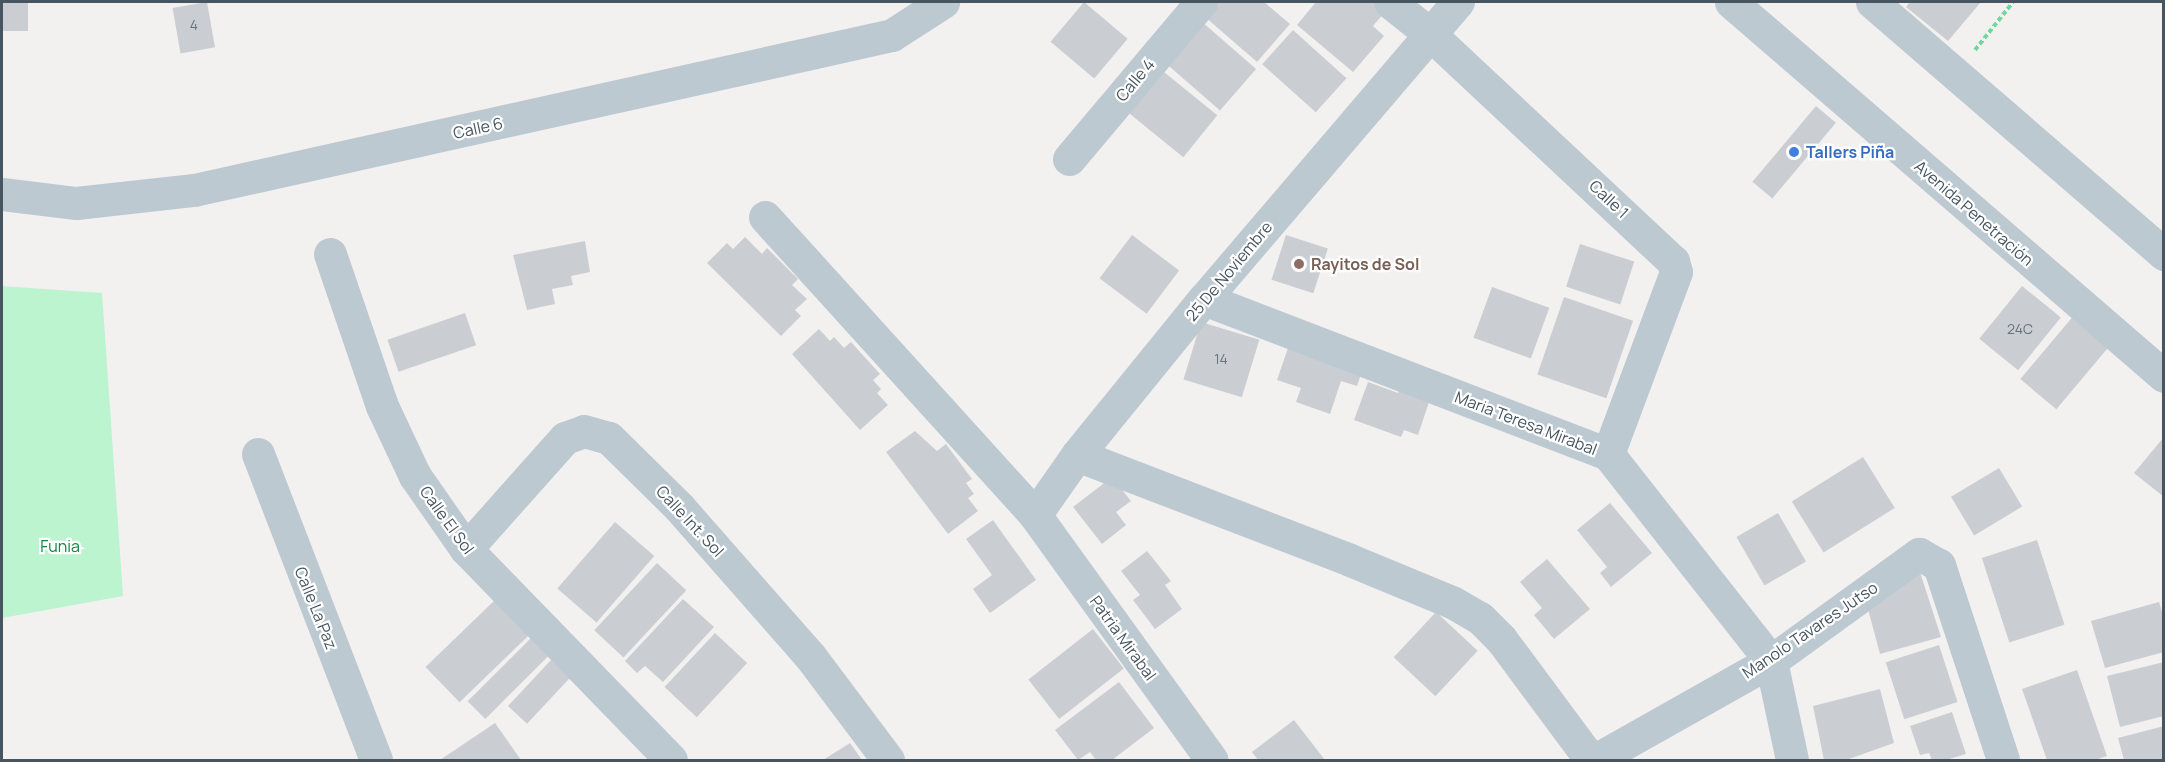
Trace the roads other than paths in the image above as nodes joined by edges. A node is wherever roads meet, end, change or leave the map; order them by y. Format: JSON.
{"nodes":[{"id":1,"x":943,"y":2,"type":"edge"},
{"id":2,"x":1201,"y":2,"type":"edge"},
{"id":3,"x":1390,"y":2,"type":"edge"},
{"id":4,"x":1458,"y":2,"type":"edge"},
{"id":5,"x":1731,"y":2,"type":"edge"},
{"id":6,"x":1872,"y":2,"type":"edge"},
{"id":7,"x":1430,"y":34,"type":"junction"},
{"id":8,"x":1069,"y":159,"type":"dead end"},
{"id":9,"x":2,"y":195,"type":"edge"},
{"id":10,"x":765,"y":217,"type":"dead end"},
{"id":11,"x":330,"y":254,"type":"dead end"},
{"id":12,"x":2163,"y":254,"type":"edge"},
{"id":13,"x":1204,"y":299,"type":"junction"},
{"id":14,"x":2163,"y":376,"type":"edge"},
{"id":15,"x":258,"y":454,"type":"dead end"},
{"id":16,"x":1608,"y":454,"type":"junction"},
{"id":17,"x":1077,"y":455,"type":"junction"},
{"id":18,"x":1035,"y":515,"type":"junction"},
{"id":19,"x":466,"y":549,"type":"junction"},
{"id":20,"x":1771,"y":661,"type":"junction"},
{"id":21,"x":376,"y":760,"type":"edge"},
{"id":22,"x":671,"y":760,"type":"edge"},
{"id":23,"x":888,"y":760,"type":"edge"},
{"id":24,"x":1212,"y":760,"type":"edge"},
{"id":25,"x":1593,"y":760,"type":"edge"},
{"id":26,"x":1792,"y":760,"type":"edge"},
{"id":27,"x":2003,"y":760,"type":"edge"}],
"edges":[{"from":1,"to":9,"type":"street","name":"Calle 6"},
{"from":2,"to":8,"type":"street","name":"Calle 4"},
{"from":3,"to":7,"type":"street","name":"Calle 1"},
{"from":4,"to":7,"type":"street","name":"25 De Noviembre"},
{"from":5,"to":14,"type":"street","name":"Avenida Penetración"},
{"from":6,"to":12,"type":"street"},
{"from":7,"to":13,"type":"street","name":"25 De Noviembre"},
{"from":7,"to":16,"type":"street","name":"Calle 1"},
{"from":10,"to":18,"type":"street","name":"Patria Mirabal"},
{"from":11,"to":19,"type":"street","name":"Calle El Sol"},
{"from":13,"to":16,"type":"street","name":"Maria Teresa Mirabal"},
{"from":13,"to":17,"type":"street","name":"25 De Noviembre"},
{"from":15,"to":21,"type":"street","name":"Calle La Paz"},
{"from":16,"to":20,"type":"street","name":"Maria Teresa Mirabal"},
{"from":17,"to":18,"type":"street","name":"25 De Noviembre"},
{"from":17,"to":25,"type":"street"},
{"from":18,"to":24,"type":"street","name":"Patria Mirabal"},
{"from":19,"to":22,"type":"street","name":"Calle El Sol"},
{"from":19,"to":23,"type":"street","name":"Calle Int. Sol"},
{"from":20,"to":25,"type":"street","name":"Manolo Tavares Jutso"},
{"from":20,"to":26,"type":"street","name":"Maria Teresa Mirabal"},
{"from":20,"to":27,"type":"street","name":"Manolo Tavares Jutso"}]}
